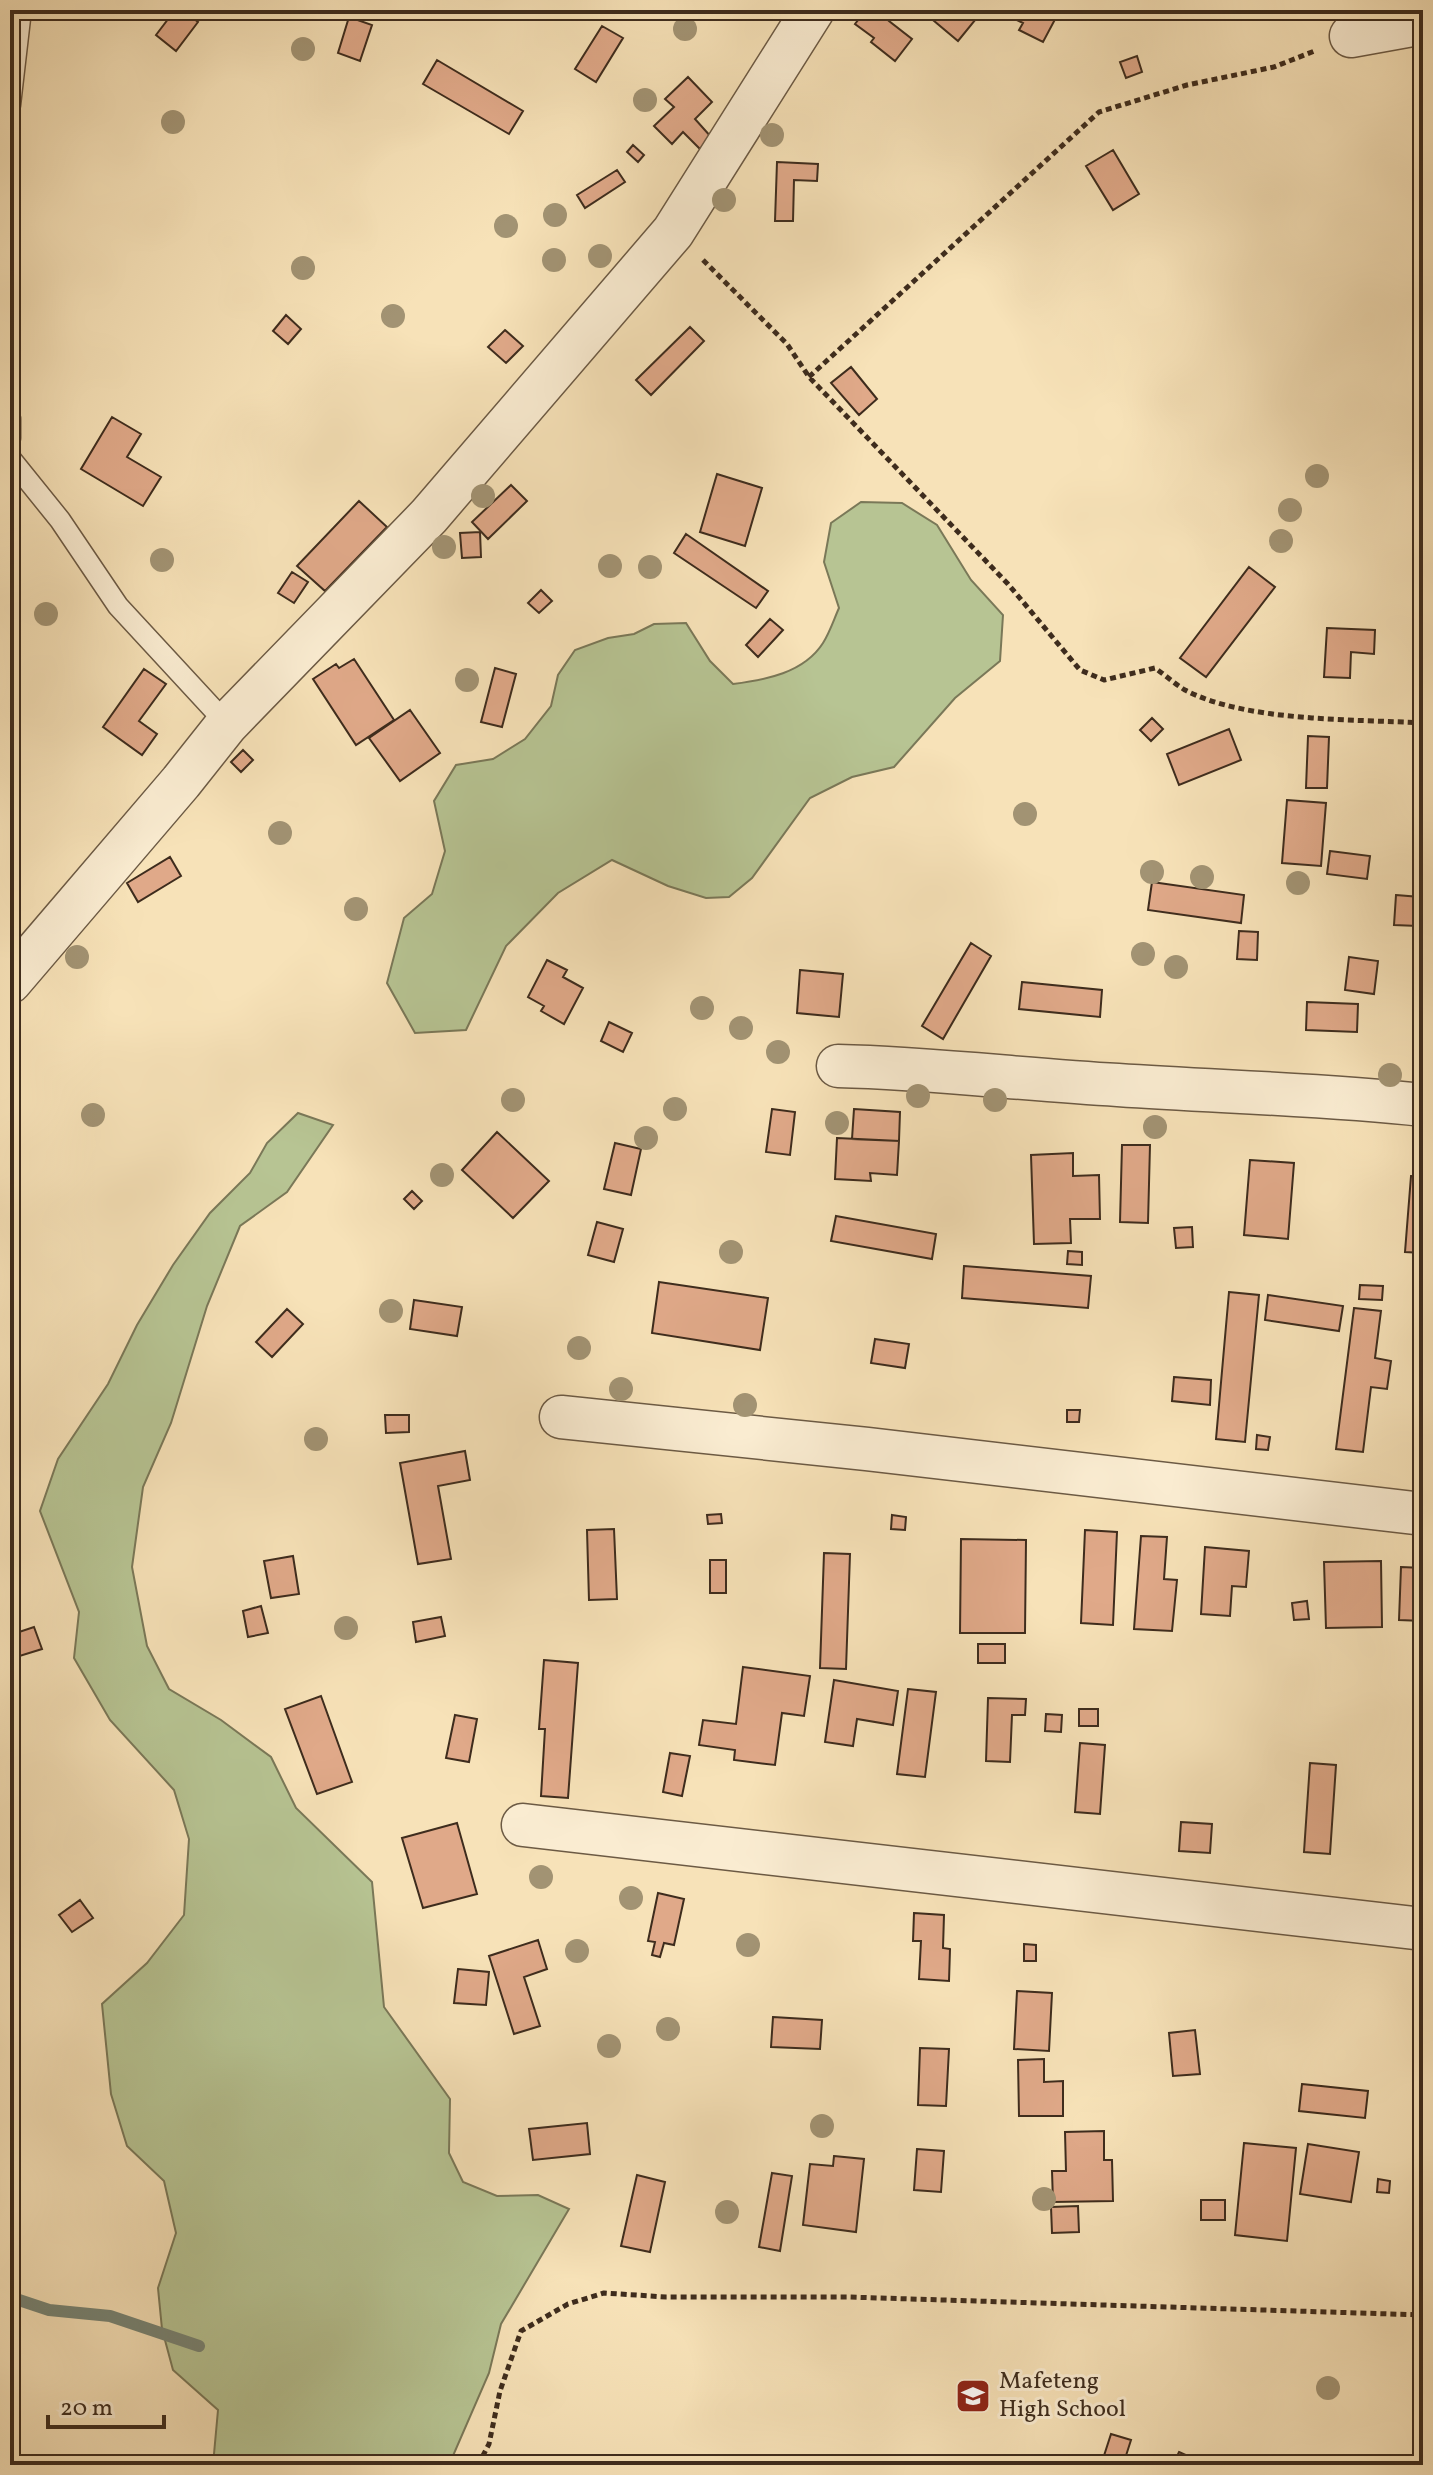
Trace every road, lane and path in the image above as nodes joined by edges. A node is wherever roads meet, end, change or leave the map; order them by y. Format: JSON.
{"nodes":[{"id":1,"x":21,"y":10,"type":"edge"},
{"id":2,"x":813,"y":10,"type":"edge"},
{"id":3,"x":1423,"y":23,"type":"edge"},
{"id":4,"x":1351,"y":36,"type":"joint"},
{"id":5,"x":10,"y":105,"type":"edge"},
{"id":6,"x":673,"y":232,"type":"junction"},
{"id":7,"x":809,"y":377,"type":"junction"},
{"id":8,"x":10,"y":419,"type":"edge"},
{"id":9,"x":10,"y":438,"type":"edge"},
{"id":10,"x":10,"y":458,"type":"edge"},
{"id":11,"x":1423,"y":723,"type":"edge"},
{"id":12,"x":227,"y":724,"type":"junction"},
{"id":13,"x":10,"y":982,"type":"edge"},
{"id":14,"x":838,"y":1066,"type":"dead end"},
{"id":15,"x":1423,"y":1105,"type":"edge"},
{"id":16,"x":561,"y":1417,"type":"dead end"},
{"id":17,"x":1423,"y":1514,"type":"edge"},
{"id":18,"x":523,"y":1825,"type":"dead end"},
{"id":19,"x":1423,"y":1929,"type":"edge"},
{"id":20,"x":1423,"y":2315,"type":"edge"},
{"id":21,"x":478,"y":2465,"type":"edge"}],
"edges":[{"from":1,"to":5,"type":"lane"},
{"from":2,"to":6,"type":"street"},
{"from":3,"to":4,"type":"street"},
{"from":4,"to":7,"type":"path"},
{"from":6,"to":7,"type":"path"},
{"from":6,"to":12,"type":"street"},
{"from":7,"to":11,"type":"path"},
{"from":8,"to":9,"type":"lane"},
{"from":10,"to":12,"type":"lane"},
{"from":12,"to":13,"type":"street"},
{"from":14,"to":15,"type":"street"},
{"from":16,"to":17,"type":"street"},
{"from":18,"to":19,"type":"street"},
{"from":20,"to":21,"type":"path"}]}
